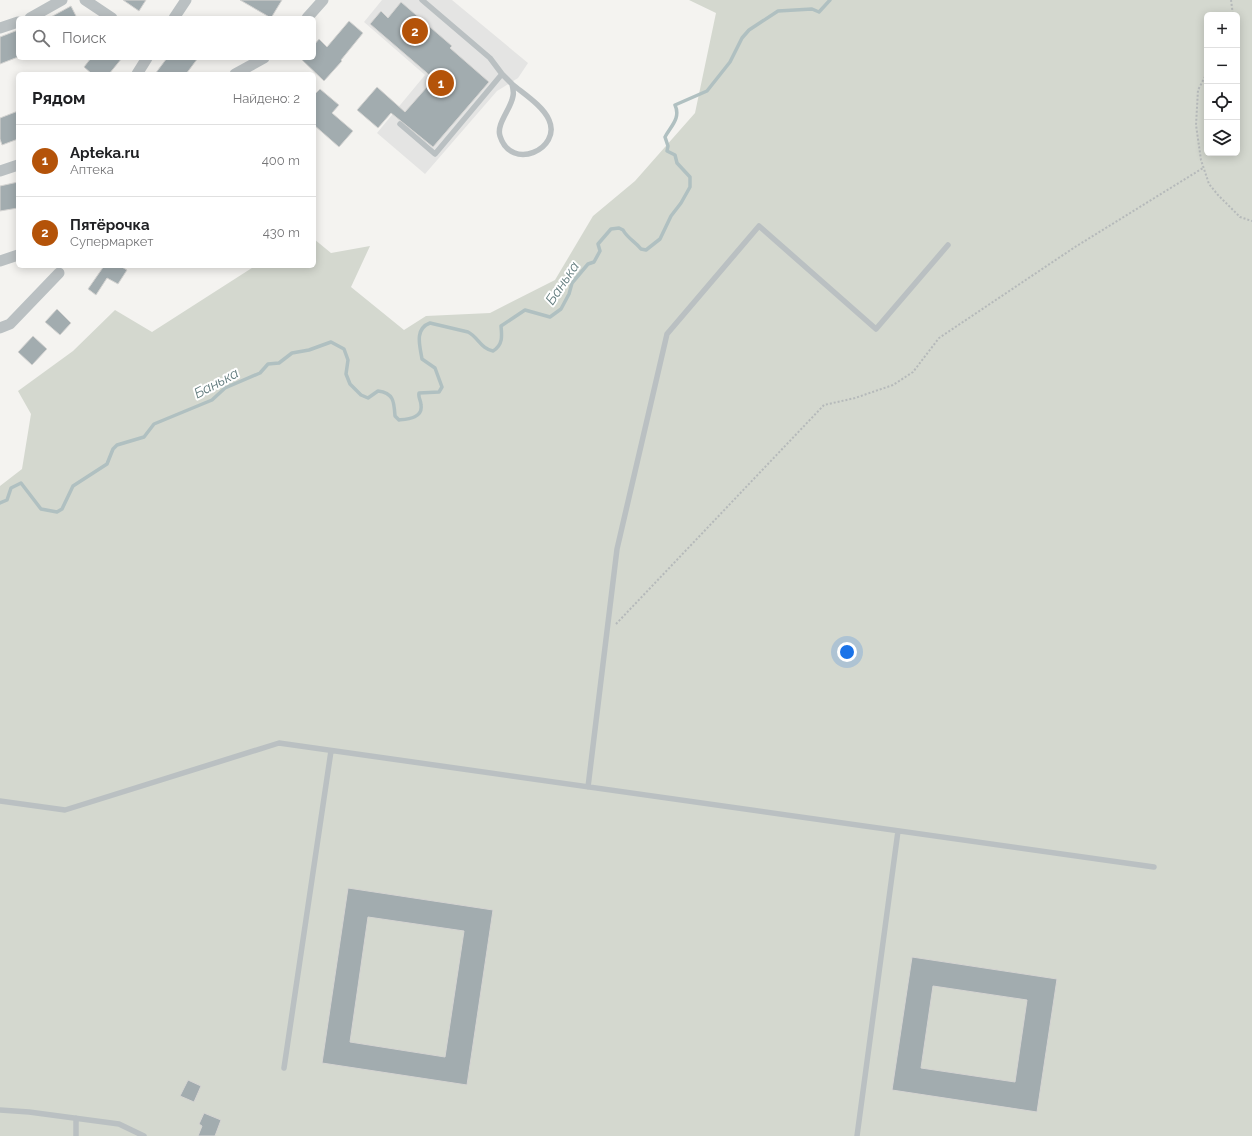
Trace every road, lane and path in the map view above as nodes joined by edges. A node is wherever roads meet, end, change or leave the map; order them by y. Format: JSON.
{"nodes":[{"id":1,"x":62,"y":0,"type":"edge"},
{"id":2,"x":85,"y":0,"type":"edge"},
{"id":3,"x":186,"y":0,"type":"edge"},
{"id":4,"x":323,"y":0,"type":"edge"},
{"id":5,"x":422,"y":0,"type":"edge"},
{"id":6,"x":1231,"y":0,"type":"edge"},
{"id":7,"x":1233,"y":12,"type":"edge"},
{"id":8,"x":34,"y":16,"type":"edge"},
{"id":9,"x":109,"y":16,"type":"edge"},
{"id":10,"x":175,"y":16,"type":"edge"},
{"id":11,"x":309,"y":16,"type":"edge"},
{"id":12,"x":16,"y":23,"type":"edge"},
{"id":13,"x":0,"y":28,"type":"edge"},
{"id":14,"x":146,"y":60,"type":"edge"},
{"id":15,"x":260,"y":60,"type":"edge"},
{"id":16,"x":138,"y":72,"type":"edge"},
{"id":17,"x":239,"y":72,"type":"edge"},
{"id":18,"x":502,"y":74,"type":"junction"},
{"id":19,"x":1204,"y":79,"type":"edge"},
{"id":20,"x":512,"y":84,"type":"junction"},
{"id":21,"x":400,"y":124,"type":"dead end"},
{"id":22,"x":16,"y":166,"type":"edge"},
{"id":23,"x":1204,"y":168,"type":"junction"},
{"id":24,"x":0,"y":171,"type":"edge"},
{"id":25,"x":1252,"y":221,"type":"edge"},
{"id":26,"x":948,"y":245,"type":"dead end"},
{"id":27,"x":16,"y":256,"type":"edge"},
{"id":28,"x":0,"y":261,"type":"edge"},
{"id":29,"x":59,"y":272,"type":"dead end"},
{"id":30,"x":0,"y":328,"type":"edge"},
{"id":31,"x":607,"y":634,"type":"junction"},
{"id":32,"x":331,"y":751,"type":"junction"},
{"id":33,"x":588,"y":787,"type":"junction"},
{"id":34,"x":0,"y":801,"type":"edge"},
{"id":35,"x":898,"y":831,"type":"junction"},
{"id":36,"x":1154,"y":867,"type":"dead end"},
{"id":37,"x":284,"y":1068,"type":"dead end"},
{"id":38,"x":0,"y":1110,"type":"edge"},
{"id":39,"x":76,"y":1118,"type":"junction"},
{"id":40,"x":76,"y":1136,"type":"edge"},
{"id":41,"x":144,"y":1136,"type":"edge"},
{"id":42,"x":857,"y":1136,"type":"edge"}],
"edges":[{"from":1,"to":8,"type":"street"},
{"from":2,"to":9,"type":"street"},
{"from":3,"to":10,"type":"street"},
{"from":4,"to":11,"type":"street"},
{"from":5,"to":18,"type":"lane"},
{"from":6,"to":7,"type":"path"},
{"from":12,"to":13,"type":"street"},
{"from":14,"to":16,"type":"street"},
{"from":15,"to":17,"type":"street"},
{"from":18,"to":20,"type":"lane"},
{"from":18,"to":21,"type":"lane"},
{"from":19,"to":23,"type":"path"},
{"from":20,"to":20,"type":"lane"},
{"from":22,"to":24,"type":"street"},
{"from":23,"to":25,"type":"path"},
{"from":23,"to":31,"type":"path"},
{"from":26,"to":31,"type":"lane"},
{"from":27,"to":28,"type":"street"},
{"from":29,"to":30,"type":"street"},
{"from":31,"to":33,"type":"lane"},
{"from":32,"to":33,"type":"lane"},
{"from":32,"to":34,"type":"lane"},
{"from":32,"to":37,"type":"lane"},
{"from":33,"to":35,"type":"lane"},
{"from":35,"to":36,"type":"lane"},
{"from":35,"to":42,"type":"lane"},
{"from":38,"to":39,"type":"lane"},
{"from":39,"to":40,"type":"lane"},
{"from":39,"to":41,"type":"lane"}]}
